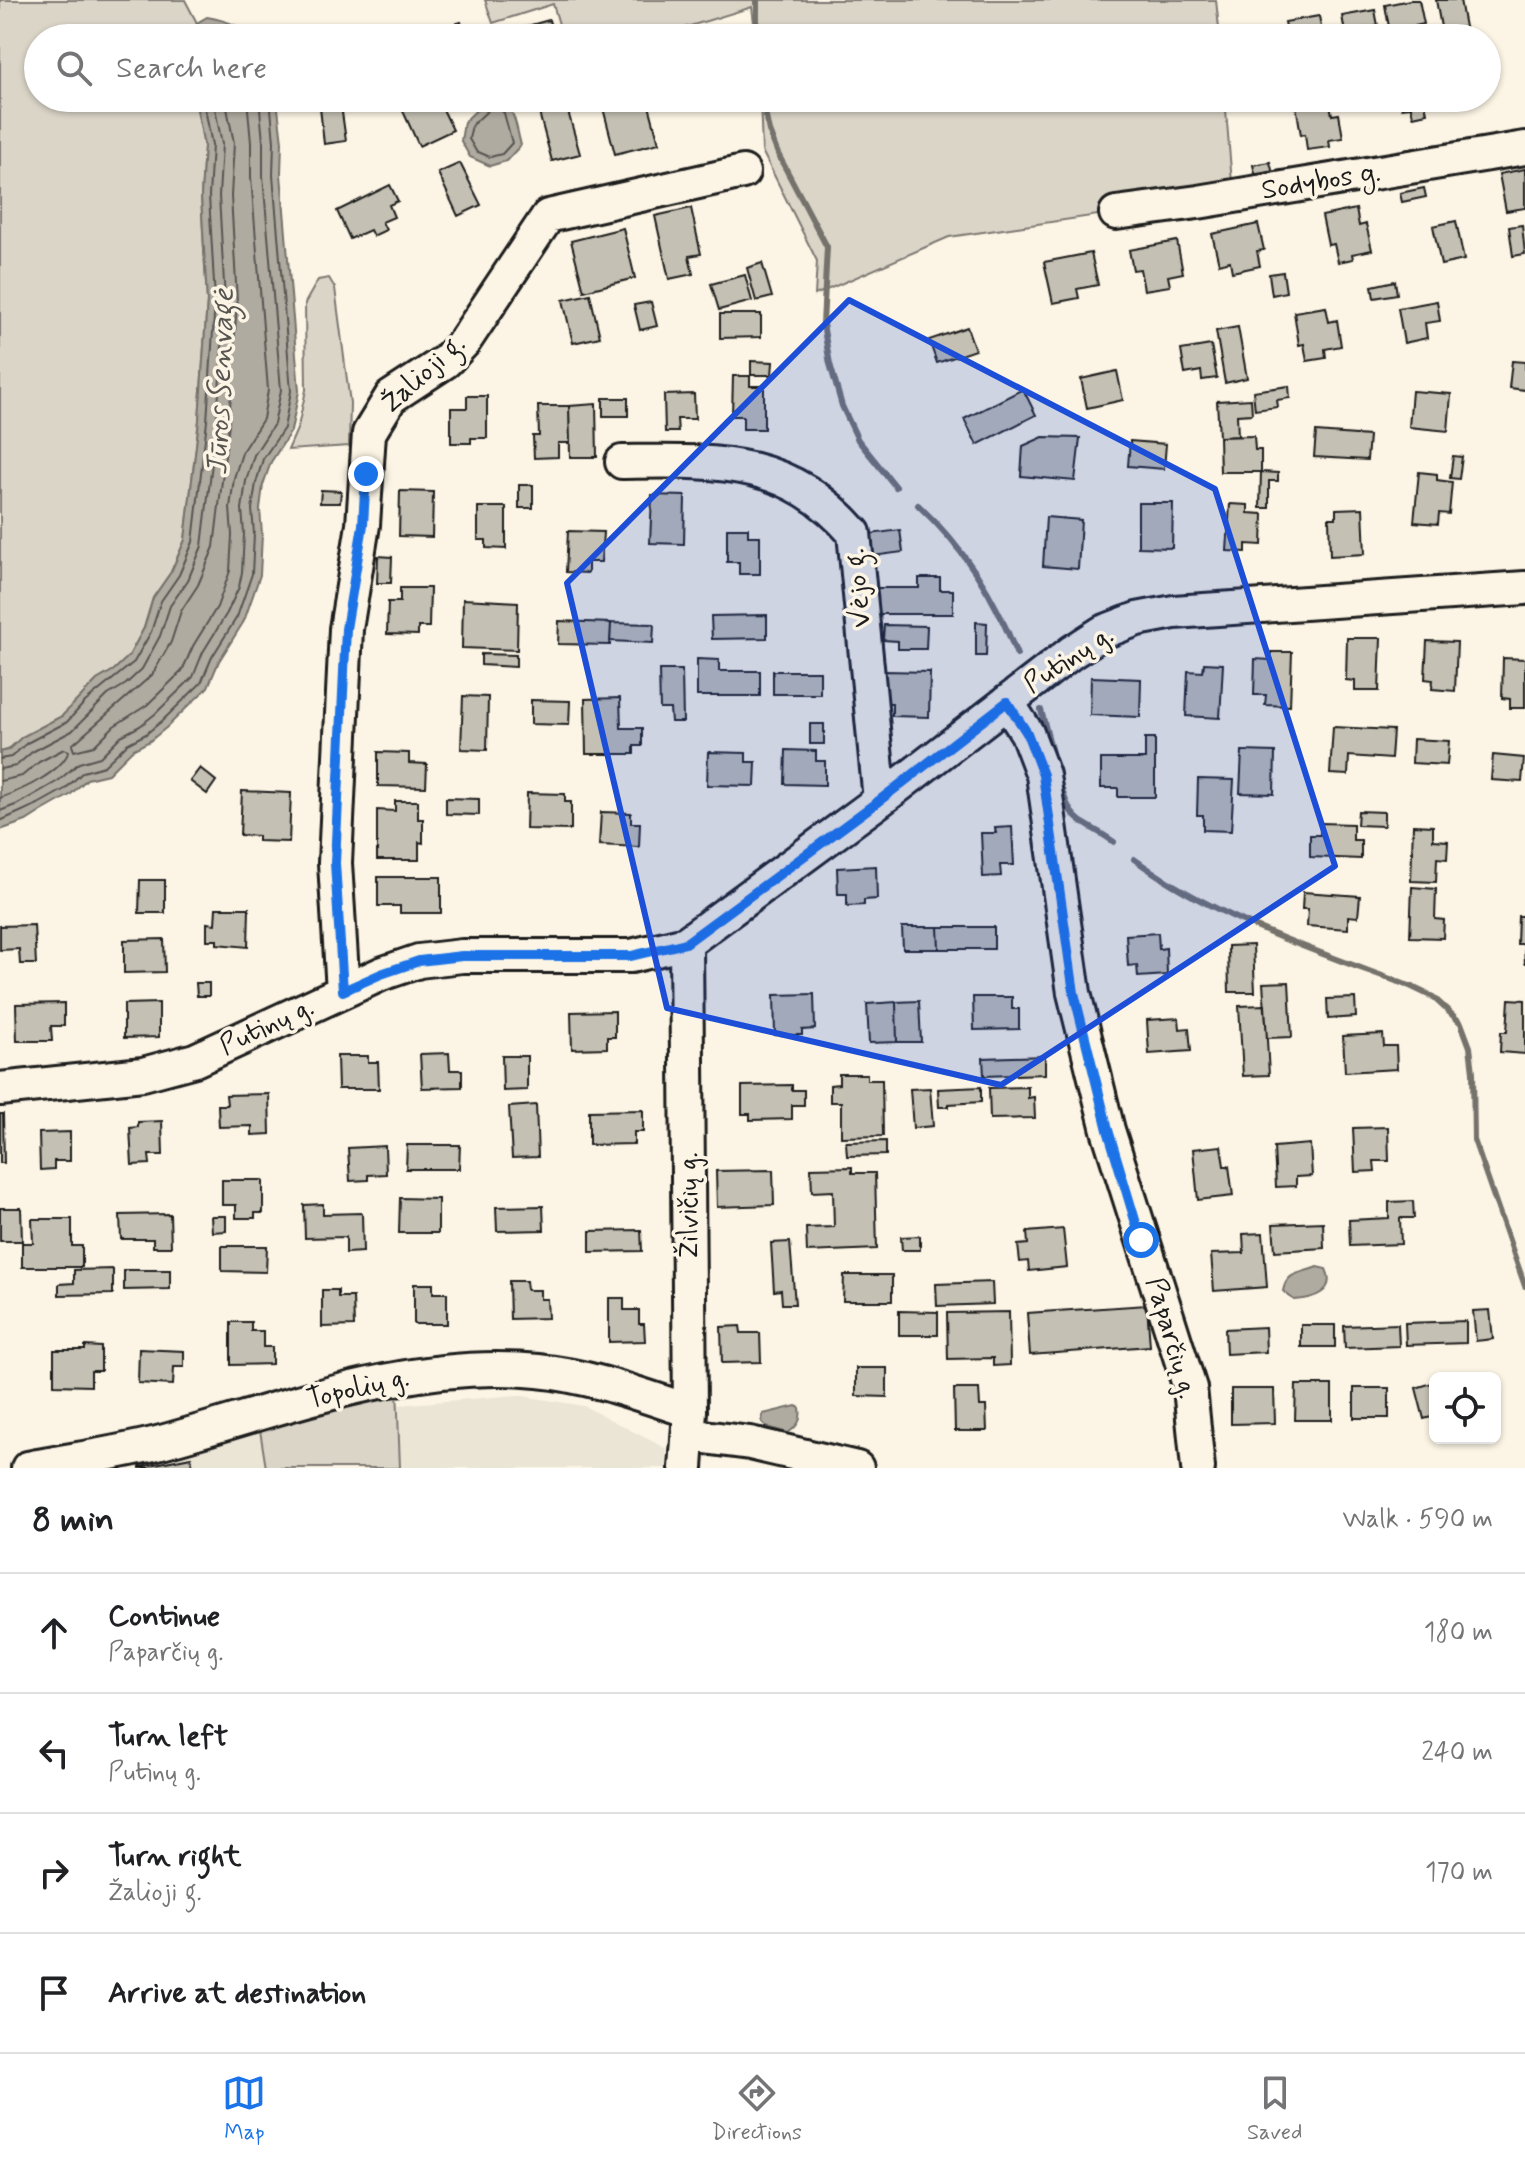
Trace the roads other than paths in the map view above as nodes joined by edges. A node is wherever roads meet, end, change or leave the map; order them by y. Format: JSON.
{"nodes":[{"id":1,"x":1525,"y":148,"type":"edge"},
{"id":2,"x":743,"y":172,"type":"dead end"},
{"id":3,"x":1116,"y":213,"type":"dead end"},
{"id":4,"x":622,"y":462,"type":"dead end"},
{"id":5,"x":1525,"y":588,"type":"edge"},
{"id":6,"x":1007,"y":702,"type":"junction"},
{"id":7,"x":880,"y":800,"type":"junction"},
{"id":8,"x":686,"y":943,"type":"junction"},
{"id":9,"x":343,"y":991,"type":"junction"},
{"id":10,"x":0,"y":1089,"type":"edge"},
{"id":11,"x":690,"y":1423,"type":"junction"},
{"id":12,"x":28,"y":1468,"type":"edge"},
{"id":13,"x":686,"y":1468,"type":"edge"},
{"id":14,"x":857,"y":1468,"type":"edge"},
{"id":15,"x":1198,"y":1468,"type":"edge"}],
"edges":[{"from":1,"to":3,"type":"street","name":"Sodybos g."},
{"from":2,"to":9,"type":"street","name":"Žalioji g."},
{"from":4,"to":7,"type":"street","name":"Vėjo g."},
{"from":5,"to":6,"type":"street","name":"Putinų g."},
{"from":6,"to":7,"type":"street","name":"Putinų g."},
{"from":6,"to":15,"type":"street","name":"Paparčių g."},
{"from":7,"to":8,"type":"street","name":"Putinų g."},
{"from":8,"to":9,"type":"street","name":"Putinų g."},
{"from":8,"to":11,"type":"street","name":"Žilvičių g."},
{"from":9,"to":10,"type":"street","name":"Putinų g."},
{"from":11,"to":12,"type":"street","name":"Topolių g."},
{"from":11,"to":13,"type":"street","name":"Žilvičių g."},
{"from":11,"to":14,"type":"street","name":"Topolių g."}]}
